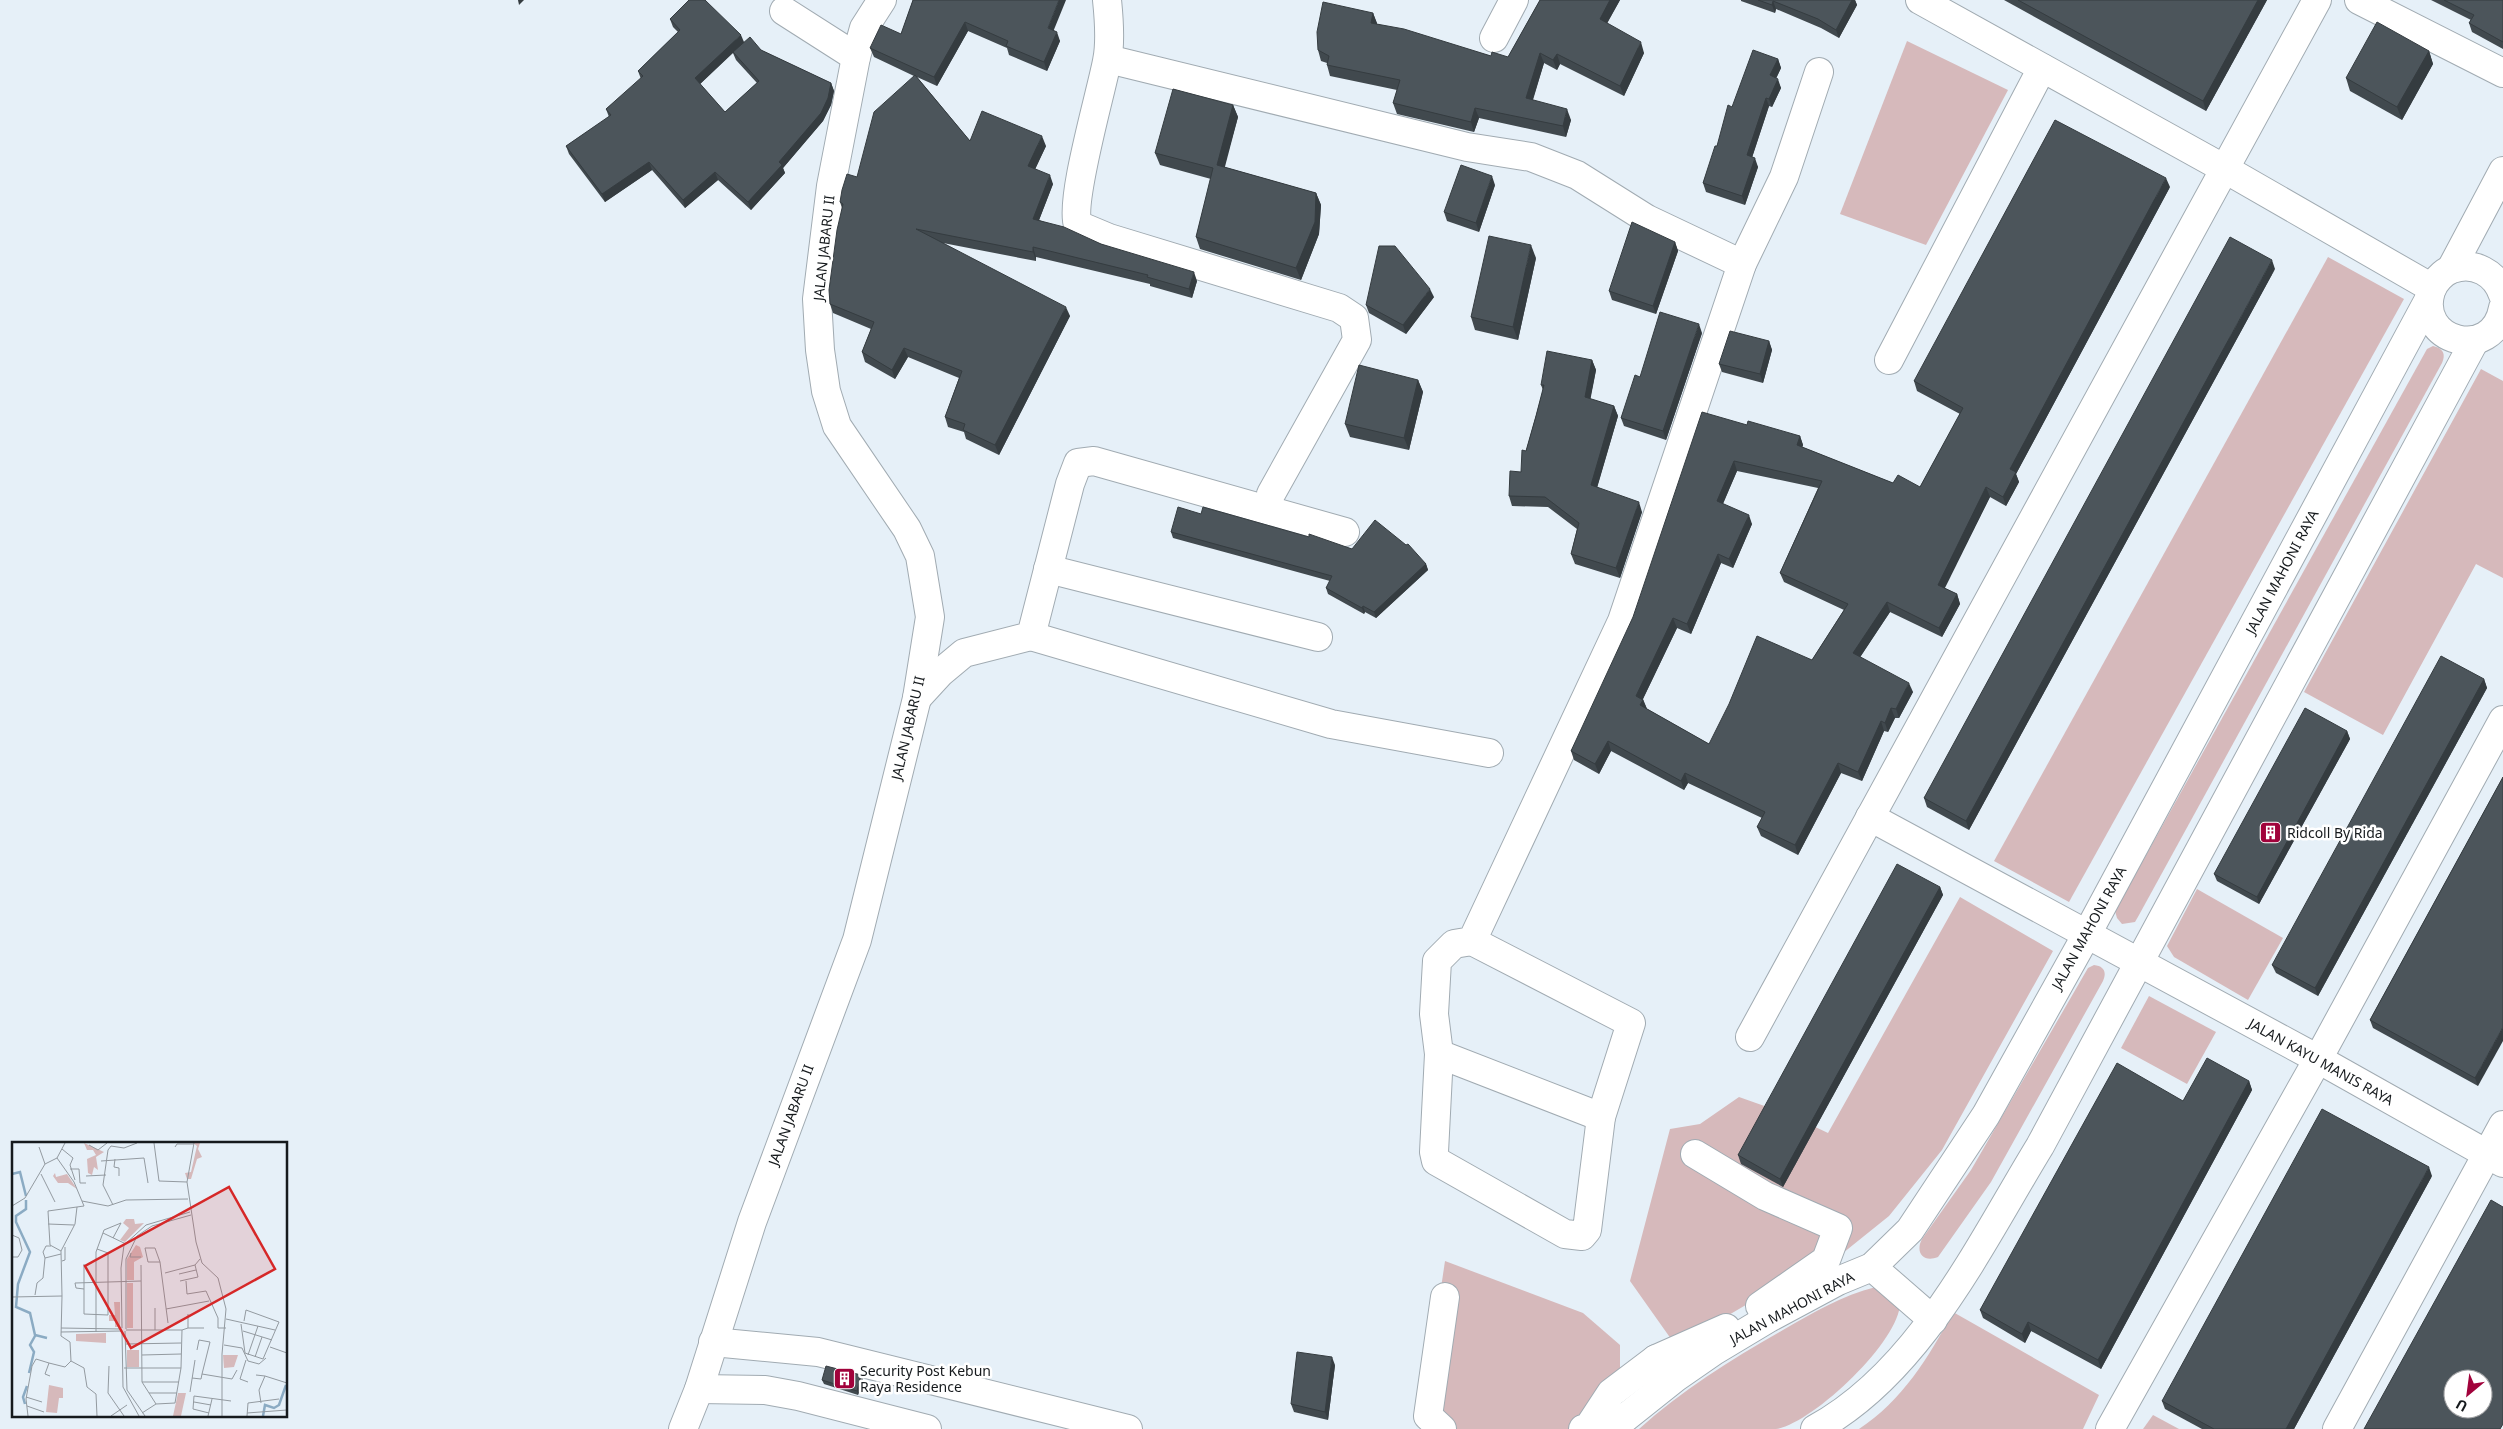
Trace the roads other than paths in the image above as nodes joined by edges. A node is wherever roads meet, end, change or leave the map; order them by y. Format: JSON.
{"nodes":[{"id":1,"x":882,"y":0,"type":"edge"},
{"id":2,"x":1107,"y":0,"type":"edge"},
{"id":3,"x":1514,"y":0,"type":"edge"},
{"id":4,"x":1920,"y":0,"type":"edge"},
{"id":5,"x":2317,"y":0,"type":"edge"},
{"id":6,"x":2360,"y":0,"type":"edge"},
{"id":7,"x":784,"y":11,"type":"dead end"},
{"id":8,"x":1494,"y":38,"type":"dead end"},
{"id":9,"x":856,"y":57,"type":"junction"},
{"id":10,"x":1108,"y":59,"type":"junction"},
{"id":11,"x":2042,"y":68,"type":"junction"},
{"id":12,"x":1819,"y":72,"type":"dead end"},
{"id":13,"x":2503,"y":73,"type":"edge"},
{"id":14,"x":2225,"y":169,"type":"junction"},
{"id":15,"x":2503,"y":170,"type":"edge"},
{"id":16,"x":1742,"y":264,"type":"junction"},
{"id":17,"x":2437,"y":286,"type":"junction"},
{"id":18,"x":2502,"y":292,"type":"edge"},
{"id":19,"x":2488,"y":340,"type":"edge"},
{"id":20,"x":1889,"y":360,"type":"dead end"},
{"id":21,"x":1271,"y":494,"type":"dead end"},
{"id":22,"x":1345,"y":532,"type":"dead end"},
{"id":23,"x":1048,"y":568,"type":"junction"},
{"id":24,"x":1031,"y":636,"type":"junction"},
{"id":25,"x":1318,"y":638,"type":"dead end"},
{"id":26,"x":918,"y":698,"type":"junction"},
{"id":27,"x":2503,"y":720,"type":"edge"},
{"id":28,"x":1490,"y":753,"type":"dead end"},
{"id":29,"x":1870,"y":817,"type":"junction"},
{"id":30,"x":2087,"y":934,"type":"junction"},
{"id":31,"x":1472,"y":941,"type":"junction"},
{"id":32,"x":2139,"y":963,"type":"junction"},
{"id":33,"x":1750,"y":1037,"type":"dead end"},
{"id":34,"x":1439,"y":1054,"type":"junction"},
{"id":35,"x":2318,"y":1059,"type":"junction"},
{"id":36,"x":1601,"y":1117,"type":"junction"},
{"id":37,"x":2503,"y":1125,"type":"edge"},
{"id":38,"x":1695,"y":1154,"type":"dead end"},
{"id":39,"x":2495,"y":1158,"type":"edge"},
{"id":40,"x":1872,"y":1267,"type":"junction"},
{"id":41,"x":1445,"y":1297,"type":"dead end"},
{"id":42,"x":1933,"y":1320,"type":"junction"},
{"id":43,"x":713,"y":1342,"type":"junction"},
{"id":44,"x":1656,"y":1359,"type":"junction"},
{"id":45,"x":1675,"y":1378,"type":"junction"},
{"id":46,"x":699,"y":1389,"type":"junction"},
{"id":47,"x":683,"y":1429,"type":"edge"},
{"id":48,"x":927,"y":1429,"type":"edge"},
{"id":49,"x":1128,"y":1429,"type":"edge"},
{"id":50,"x":1442,"y":1429,"type":"edge"},
{"id":51,"x":1583,"y":1429,"type":"edge"},
{"id":52,"x":1611,"y":1429,"type":"edge"},
{"id":53,"x":1815,"y":1429,"type":"edge"},
{"id":54,"x":2110,"y":1429,"type":"edge"},
{"id":55,"x":2337,"y":1429,"type":"edge"}],
"edges":[{"from":1,"to":9,"type":"street","name":"JALAN JABARU II"},
{"from":2,"to":10,"type":"street"},
{"from":3,"to":8,"type":"street"},
{"from":4,"to":11,"type":"street"},
{"from":5,"to":14,"type":"street"},
{"from":6,"to":13,"type":"street"},
{"from":7,"to":9,"type":"street"},
{"from":9,"to":26,"type":"street","name":"JALAN JABARU II"},
{"from":10,"to":16,"type":"street"},
{"from":10,"to":21,"type":"street"},
{"from":11,"to":14,"type":"street"},
{"from":11,"to":20,"type":"street"},
{"from":12,"to":16,"type":"street"},
{"from":14,"to":17,"type":"street"},
{"from":14,"to":29,"type":"street"},
{"from":15,"to":17,"type":"street","name":"JALAN MAHONI RAYA"},
{"from":16,"to":31,"type":"street"},
{"from":17,"to":18,"type":"street"},
{"from":17,"to":19,"type":"street"},
{"from":17,"to":30,"type":"street","name":"JALAN MAHONI RAYA"},
{"from":18,"to":19,"type":"street"},
{"from":19,"to":32,"type":"street"},
{"from":22,"to":23,"type":"street"},
{"from":23,"to":24,"type":"street"},
{"from":23,"to":25,"type":"street"},
{"from":24,"to":26,"type":"street"},
{"from":24,"to":28,"type":"street"},
{"from":26,"to":43,"type":"street","name":"JALAN JABARU II"},
{"from":27,"to":35,"type":"street"},
{"from":29,"to":30,"type":"street","name":"JALAN KAYU MANIS RAYA"},
{"from":29,"to":33,"type":"street"},
{"from":30,"to":32,"type":"street","name":"JALAN KAYU MANIS RAYA"},
{"from":30,"to":40,"type":"street","name":"JALAN MAHONI RAYA"},
{"from":31,"to":34,"type":"street"},
{"from":31,"to":36,"type":"street"},
{"from":32,"to":35,"type":"street","name":"JALAN KAYU MANIS RAYA"},
{"from":32,"to":42,"type":"street"},
{"from":34,"to":36,"type":"street"},
{"from":34,"to":36,"type":"street"},
{"from":35,"to":39,"type":"street","name":"JALAN KAYU MANIS RAYA"},
{"from":35,"to":54,"type":"street"},
{"from":37,"to":39,"type":"street"},
{"from":38,"to":44,"type":"street"},
{"from":39,"to":55,"type":"street"},
{"from":40,"to":42,"type":"street"},
{"from":40,"to":45,"type":"street","name":"JALAN MAHONI RAYA"},
{"from":41,"to":50,"type":"street"},
{"from":42,"to":53,"type":"street"},
{"from":43,"to":46,"type":"street","name":"JALAN JABARU II"},
{"from":43,"to":49,"type":"street"},
{"from":44,"to":45,"type":"street"},
{"from":44,"to":51,"type":"street"},
{"from":45,"to":52,"type":"street","name":"JALAN MAHONI RAYA"},
{"from":46,"to":47,"type":"street","name":"JALAN JABARU II"},
{"from":46,"to":48,"type":"street"}]}
